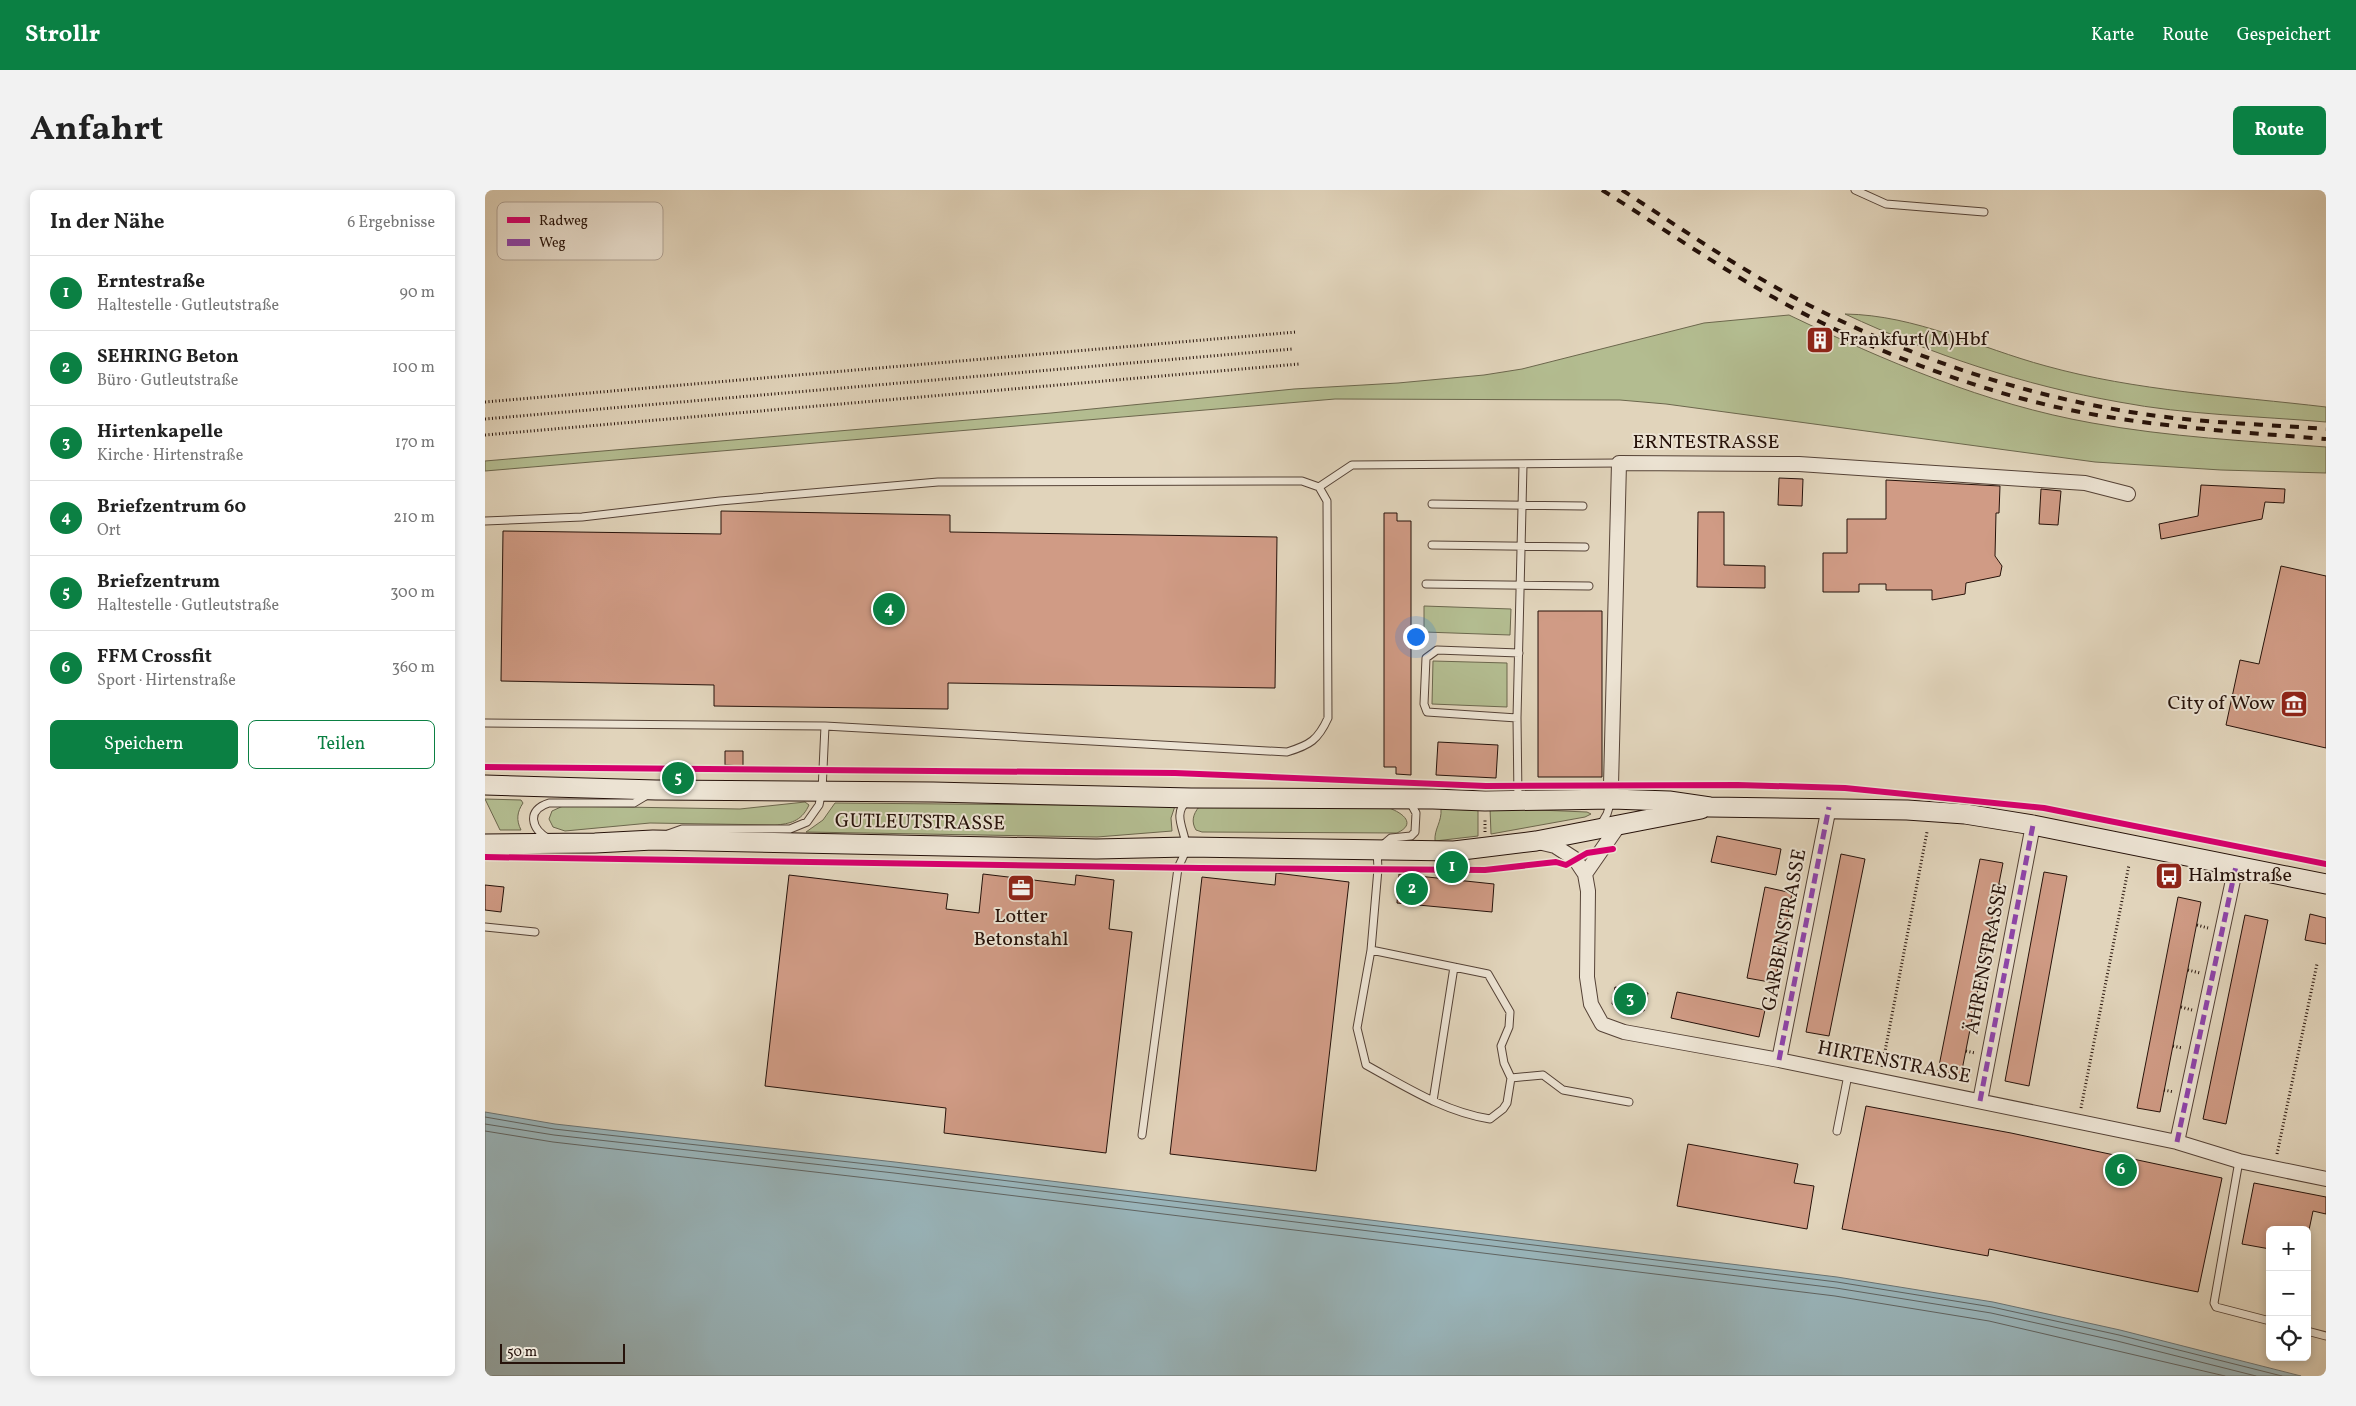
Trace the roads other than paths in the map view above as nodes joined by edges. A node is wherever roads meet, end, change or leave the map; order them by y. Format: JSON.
{"nodes":[{"id":1,"x":1855,"y":190,"type":"edge"},
{"id":2,"x":1984,"y":212,"type":"dead end"},
{"id":3,"x":1619,"y":463,"type":"junction"},
{"id":4,"x":1523,"y":465,"type":"junction"},
{"id":5,"x":1319,"y":487,"type":"junction"},
{"id":6,"x":2128,"y":494,"type":"dead end"},
{"id":7,"x":1433,"y":504,"type":"dead end"},
{"id":8,"x":1523,"y":504,"type":"junction"},
{"id":9,"x":1583,"y":506,"type":"dead end"},
{"id":10,"x":485,"y":521,"type":"edge"},
{"id":11,"x":1432,"y":545,"type":"dead end"},
{"id":12,"x":1521,"y":546,"type":"junction"},
{"id":13,"x":1585,"y":546,"type":"dead end"},
{"id":14,"x":1426,"y":584,"type":"dead end"},
{"id":15,"x":1521,"y":584,"type":"junction"},
{"id":16,"x":1589,"y":586,"type":"dead end"},
{"id":17,"x":1519,"y":653,"type":"junction"},
{"id":18,"x":1517,"y":718,"type":"junction"},
{"id":19,"x":485,"y":723,"type":"edge"},
{"id":20,"x":825,"y":726,"type":"junction"},
{"id":21,"x":485,"y":786,"type":"edge"},
{"id":22,"x":656,"y":790,"type":"junction"},
{"id":23,"x":822,"y":791,"type":"junction"},
{"id":24,"x":1191,"y":798,"type":"junction"},
{"id":25,"x":1612,"y":799,"type":"junction"},
{"id":26,"x":1408,"y":800,"type":"junction"},
{"id":27,"x":1518,"y":801,"type":"junction"},
{"id":28,"x":1710,"y":807,"type":"junction"},
{"id":29,"x":1829,"y":808,"type":"junction"},
{"id":30,"x":1619,"y":825,"type":"junction"},
{"id":31,"x":2033,"y":825,"type":"junction"},
{"id":32,"x":1597,"y":830,"type":"junction"},
{"id":33,"x":653,"y":840,"type":"junction"},
{"id":34,"x":1536,"y":841,"type":"junction"},
{"id":35,"x":556,"y":843,"type":"junction"},
{"id":36,"x":485,"y":844,"type":"edge"},
{"id":37,"x":1187,"y":847,"type":"junction"},
{"id":38,"x":1377,"y":850,"type":"junction"},
{"id":39,"x":2236,"y":866,"type":"junction"},
{"id":40,"x":1585,"y":874,"type":"junction"},
{"id":41,"x":2326,"y":884,"type":"edge"},
{"id":42,"x":485,"y":927,"type":"edge"},
{"id":43,"x":535,"y":932,"type":"dead end"},
{"id":44,"x":1371,"y":950,"type":"junction"},
{"id":45,"x":1454,"y":967,"type":"junction"},
{"id":46,"x":1779,"y":1060,"type":"junction"},
{"id":47,"x":1848,"y":1075,"type":"junction"},
{"id":48,"x":1511,"y":1078,"type":"junction"},
{"id":49,"x":1980,"y":1100,"type":"junction"},
{"id":50,"x":1433,"y":1101,"type":"junction"},
{"id":51,"x":1629,"y":1102,"type":"dead end"},
{"id":52,"x":1837,"y":1132,"type":"dead end"},
{"id":53,"x":1142,"y":1135,"type":"dead end"},
{"id":54,"x":2177,"y":1142,"type":"junction"},
{"id":55,"x":2239,"y":1161,"type":"junction"},
{"id":56,"x":2326,"y":1179,"type":"edge"},
{"id":57,"x":2266,"y":1320,"type":"edge"},
{"id":58,"x":2311,"y":1332,"type":"edge"},
{"id":59,"x":2326,"y":1336,"type":"edge"}],
"edges":[{"from":1,"to":2,"type":"lane"},
{"from":3,"to":4,"type":"lane"},
{"from":3,"to":6,"type":"street","name":"ERNTESTRASSE"},
{"from":3,"to":25,"type":"street","name":"ERNTESTRASSE"},
{"from":4,"to":5,"type":"lane"},
{"from":4,"to":8,"type":"lane"},
{"from":5,"to":10,"type":"lane"},
{"from":5,"to":20,"type":"lane"},
{"from":7,"to":8,"type":"lane"},
{"from":8,"to":9,"type":"lane"},
{"from":8,"to":12,"type":"lane"},
{"from":11,"to":12,"type":"lane"},
{"from":12,"to":13,"type":"lane"},
{"from":12,"to":15,"type":"lane"},
{"from":14,"to":15,"type":"lane"},
{"from":15,"to":16,"type":"lane"},
{"from":15,"to":17,"type":"lane"},
{"from":17,"to":18,"type":"lane"},
{"from":17,"to":18,"type":"lane"},
{"from":18,"to":27,"type":"lane"},
{"from":19,"to":20,"type":"lane"},
{"from":20,"to":23,"type":"lane"},
{"from":21,"to":22,"type":"main road","name":"GUTLEUTSTRASSE"},
{"from":22,"to":23,"type":"main road","name":"GUTLEUTSTRASSE"},
{"from":22,"to":35,"type":"lane"},
{"from":23,"to":24,"type":"main road","name":"GUTLEUTSTRASSE"},
{"from":23,"to":33,"type":"lane","name":"GUTLEUTSTRASSE"},
{"from":24,"to":26,"type":"main road","name":"GUTLEUTSTRASSE"},
{"from":24,"to":37,"type":"lane"},
{"from":25,"to":27,"type":"main road","name":"GUTLEUTSTRASSE"},
{"from":25,"to":28,"type":"main road","name":"GUTLEUTSTRASSE"},
{"from":25,"to":32,"type":"lane"},
{"from":26,"to":27,"type":"main road","name":"GUTLEUTSTRASSE"},
{"from":26,"to":38,"type":"lane"},
{"from":28,"to":29,"type":"main road","name":"GUTLEUTSTRASSE"},
{"from":28,"to":30,"type":"main road","name":"GUTLEUTSTRASSE"},
{"from":29,"to":31,"type":"main road","name":"GUTLEUTSTRASSE"},
{"from":29,"to":46,"type":"street","name":"GARBENSTRASSE"},
{"from":30,"to":32,"type":"main road","name":"GUTLEUTSTRASSE"},
{"from":30,"to":40,"type":"street"},
{"from":31,"to":39,"type":"main road","name":"GUTLEUTSTRASSE"},
{"from":31,"to":49,"type":"street","name":"ÄHRENSTRASSE"},
{"from":32,"to":34,"type":"main road","name":"GUTLEUTSTRASSE"},
{"from":33,"to":35,"type":"main road","name":"GUTLEUTSTRASSE"},
{"from":33,"to":37,"type":"main road","name":"GUTLEUTSTRASSE"},
{"from":34,"to":38,"type":"main road","name":"GUTLEUTSTRASSE"},
{"from":34,"to":40,"type":"street"},
{"from":35,"to":36,"type":"main road","name":"GUTLEUTSTRASSE"},
{"from":37,"to":38,"type":"main road","name":"GUTLEUTSTRASSE"},
{"from":37,"to":53,"type":"lane"},
{"from":38,"to":44,"type":"lane"},
{"from":39,"to":41,"type":"main road","name":"GUTLEUTSTRASSE"},
{"from":39,"to":54,"type":"street"},
{"from":40,"to":46,"type":"street","name":"HIRTENSTRASSE"},
{"from":42,"to":43,"type":"lane"},
{"from":44,"to":45,"type":"lane"},
{"from":44,"to":50,"type":"lane"},
{"from":45,"to":48,"type":"lane"},
{"from":45,"to":50,"type":"lane"},
{"from":46,"to":47,"type":"street","name":"HIRTENSTRASSE"},
{"from":47,"to":49,"type":"street","name":"HIRTENSTRASSE"},
{"from":47,"to":52,"type":"lane"},
{"from":48,"to":50,"type":"lane"},
{"from":48,"to":51,"type":"lane"},
{"from":49,"to":54,"type":"street","name":"HIRTENSTRASSE"},
{"from":54,"to":55,"type":"street","name":"HIRTENSTRASSE"},
{"from":55,"to":56,"type":"street","name":"HIRTENSTRASSE"},
{"from":55,"to":57,"type":"lane"},
{"from":58,"to":59,"type":"lane"}]}
